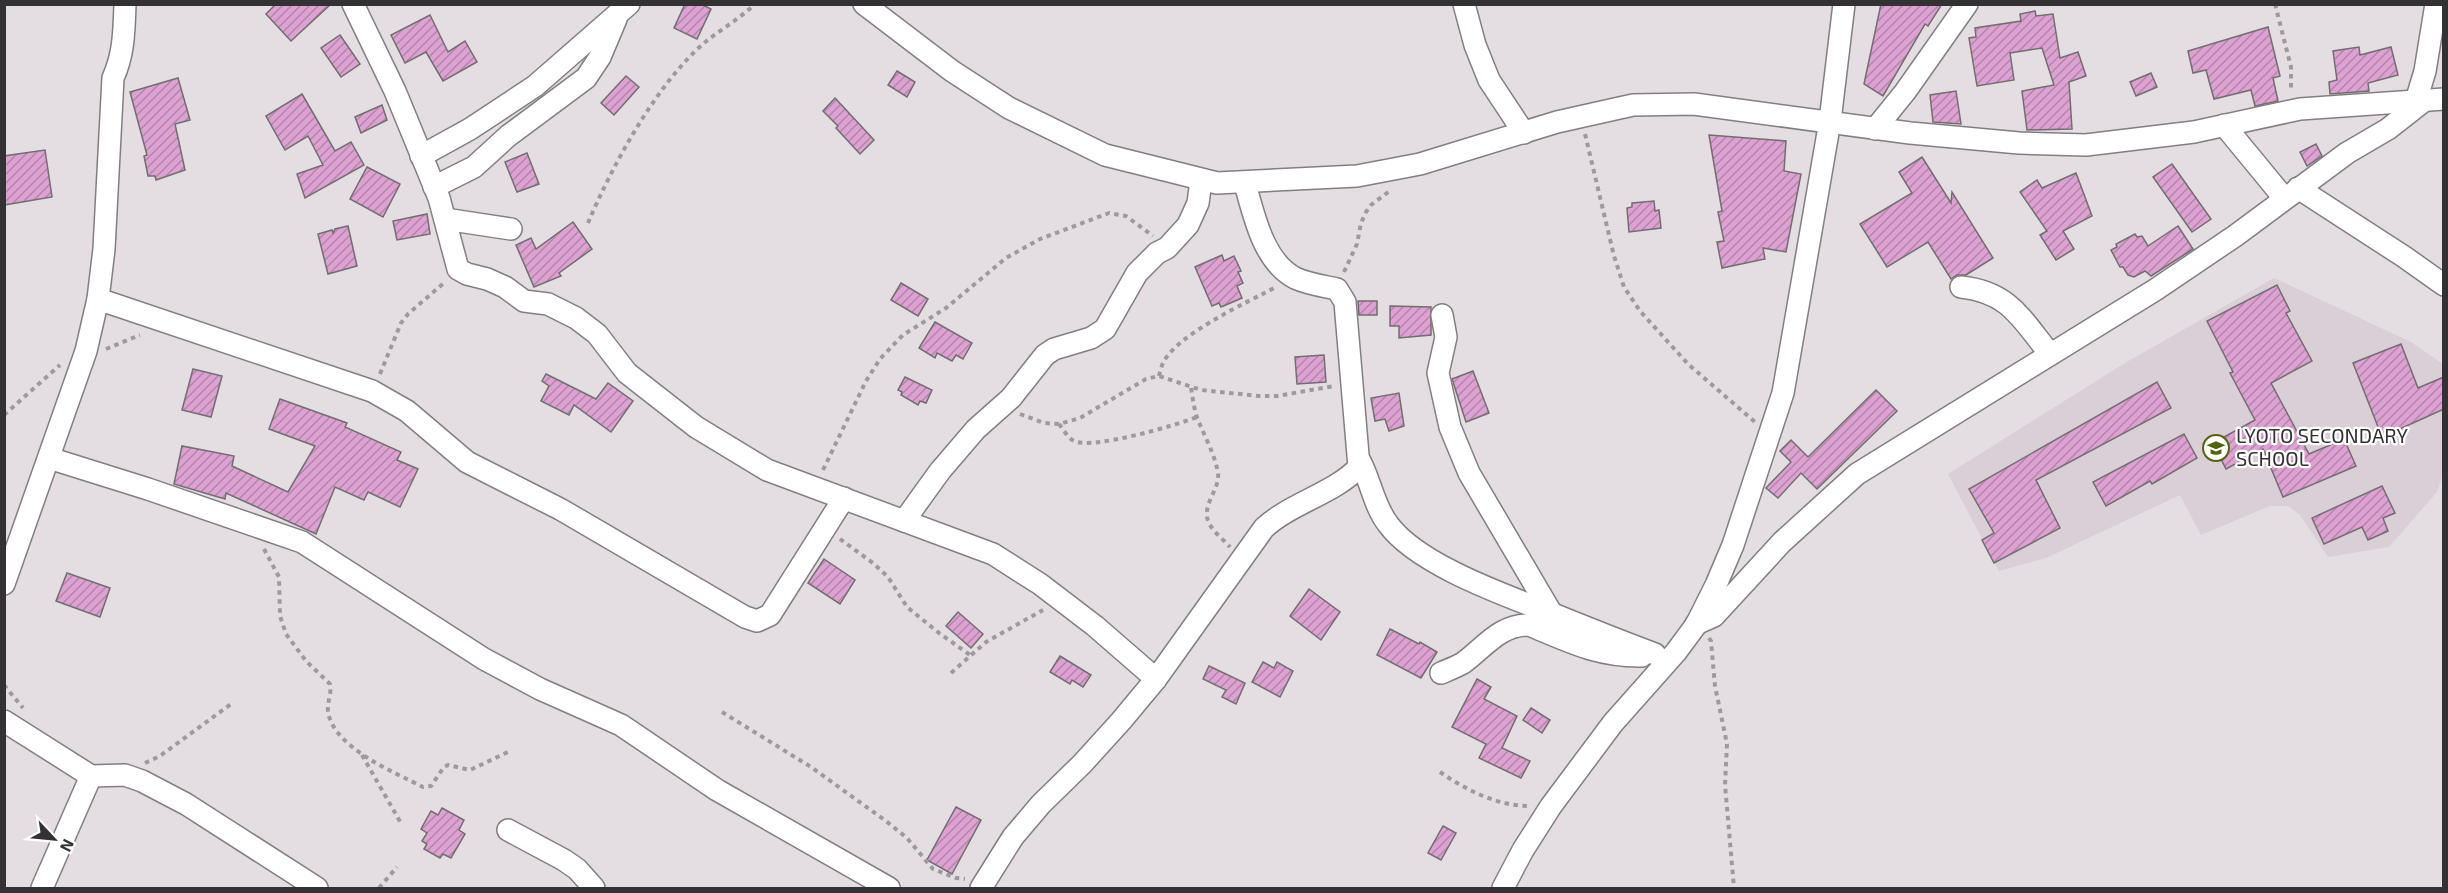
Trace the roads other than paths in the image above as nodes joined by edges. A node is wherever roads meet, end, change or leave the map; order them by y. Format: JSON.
{"nodes":[{"id":1,"x":125,"y":4,"type":"edge"},
{"id":2,"x":353,"y":4,"type":"edge"},
{"id":3,"x":864,"y":4,"type":"edge"},
{"id":4,"x":1464,"y":4,"type":"edge"},
{"id":5,"x":1844,"y":4,"type":"edge"},
{"id":6,"x":1967,"y":4,"type":"edge"},
{"id":7,"x":2436,"y":4,"type":"edge"},
{"id":8,"x":623,"y":10,"type":"edge"},
{"id":9,"x":2428,"y":100,"type":"edge"},
{"id":10,"x":1830,"y":121,"type":"junction"},
{"id":11,"x":2224,"y":125,"type":"junction"},
{"id":12,"x":1875,"y":129,"type":"junction"},
{"id":13,"x":1524,"y":134,"type":"junction"},
{"id":14,"x":421,"y":156,"type":"junction"},
{"id":15,"x":1201,"y":181,"type":"junction"},
{"id":16,"x":1245,"y":184,"type":"junction"},
{"id":17,"x":434,"y":187,"type":"junction"},
{"id":18,"x":2291,"y":193,"type":"junction"},
{"id":19,"x":445,"y":219,"type":"junction"},
{"id":20,"x":511,"y":229,"type":"dead end"},
{"id":21,"x":2444,"y":285,"type":"edge"},
{"id":22,"x":1961,"y":287,"type":"dead end"},
{"id":23,"x":98,"y":299,"type":"junction"},
{"id":24,"x":1442,"y":315,"type":"dead end"},
{"id":25,"x":2050,"y":354,"type":"junction"},
{"id":26,"x":49,"y":458,"type":"junction"},
{"id":27,"x":1360,"y":462,"type":"junction"},
{"id":28,"x":844,"y":498,"type":"junction"},
{"id":29,"x":904,"y":521,"type":"junction"},
{"id":30,"x":4,"y":584,"type":"edge"},
{"id":31,"x":1552,"y":614,"type":"junction"},
{"id":32,"x":1696,"y":625,"type":"junction"},
{"id":33,"x":1665,"y":653,"type":"junction"},
{"id":34,"x":1441,"y":673,"type":"dead end"},
{"id":35,"x":1156,"y":679,"type":"junction"},
{"id":36,"x":4,"y":721,"type":"edge"},
{"id":37,"x":91,"y":776,"type":"junction"},
{"id":38,"x":508,"y":830,"type":"dead end"},
{"id":39,"x":984,"y":883,"type":"edge"},
{"id":40,"x":42,"y":888,"type":"edge"},
{"id":41,"x":316,"y":888,"type":"edge"},
{"id":42,"x":594,"y":888,"type":"edge"},
{"id":43,"x":889,"y":888,"type":"edge"},
{"id":44,"x":1503,"y":888,"type":"edge"}],
"edges":[{"from":1,"to":23,"type":"street"},
{"from":2,"to":14,"type":"street"},
{"from":3,"to":15,"type":"street"},
{"from":4,"to":13,"type":"street"},
{"from":5,"to":10,"type":"street"},
{"from":6,"to":12,"type":"street"},
{"from":7,"to":9,"type":"street"},
{"from":8,"to":14,"type":"street"},
{"from":8,"to":17,"type":"street"},
{"from":9,"to":11,"type":"street"},
{"from":9,"to":18,"type":"street"},
{"from":10,"to":12,"type":"street"},
{"from":10,"to":13,"type":"street"},
{"from":10,"to":32,"type":"street"},
{"from":11,"to":12,"type":"street"},
{"from":11,"to":18,"type":"street"},
{"from":13,"to":16,"type":"street"},
{"from":14,"to":17,"type":"street"},
{"from":15,"to":16,"type":"street"},
{"from":15,"to":29,"type":"street"},
{"from":16,"to":27,"type":"street"},
{"from":17,"to":19,"type":"street"},
{"from":18,"to":21,"type":"street"},
{"from":18,"to":25,"type":"street"},
{"from":19,"to":20,"type":"street"},
{"from":19,"to":28,"type":"street"},
{"from":22,"to":25,"type":"street"},
{"from":23,"to":26,"type":"street"},
{"from":23,"to":28,"type":"street"},
{"from":24,"to":31,"type":"street"},
{"from":25,"to":32,"type":"street"},
{"from":26,"to":30,"type":"street"},
{"from":26,"to":43,"type":"street"},
{"from":27,"to":31,"type":"street"},
{"from":27,"to":35,"type":"street"},
{"from":28,"to":29,"type":"street"},
{"from":29,"to":35,"type":"street"},
{"from":31,"to":33,"type":"street"},
{"from":32,"to":33,"type":"street"},
{"from":33,"to":34,"type":"street"},
{"from":33,"to":44,"type":"street"},
{"from":35,"to":39,"type":"street"},
{"from":36,"to":37,"type":"street"},
{"from":37,"to":40,"type":"street"},
{"from":37,"to":41,"type":"street"},
{"from":38,"to":42,"type":"street"}]}
